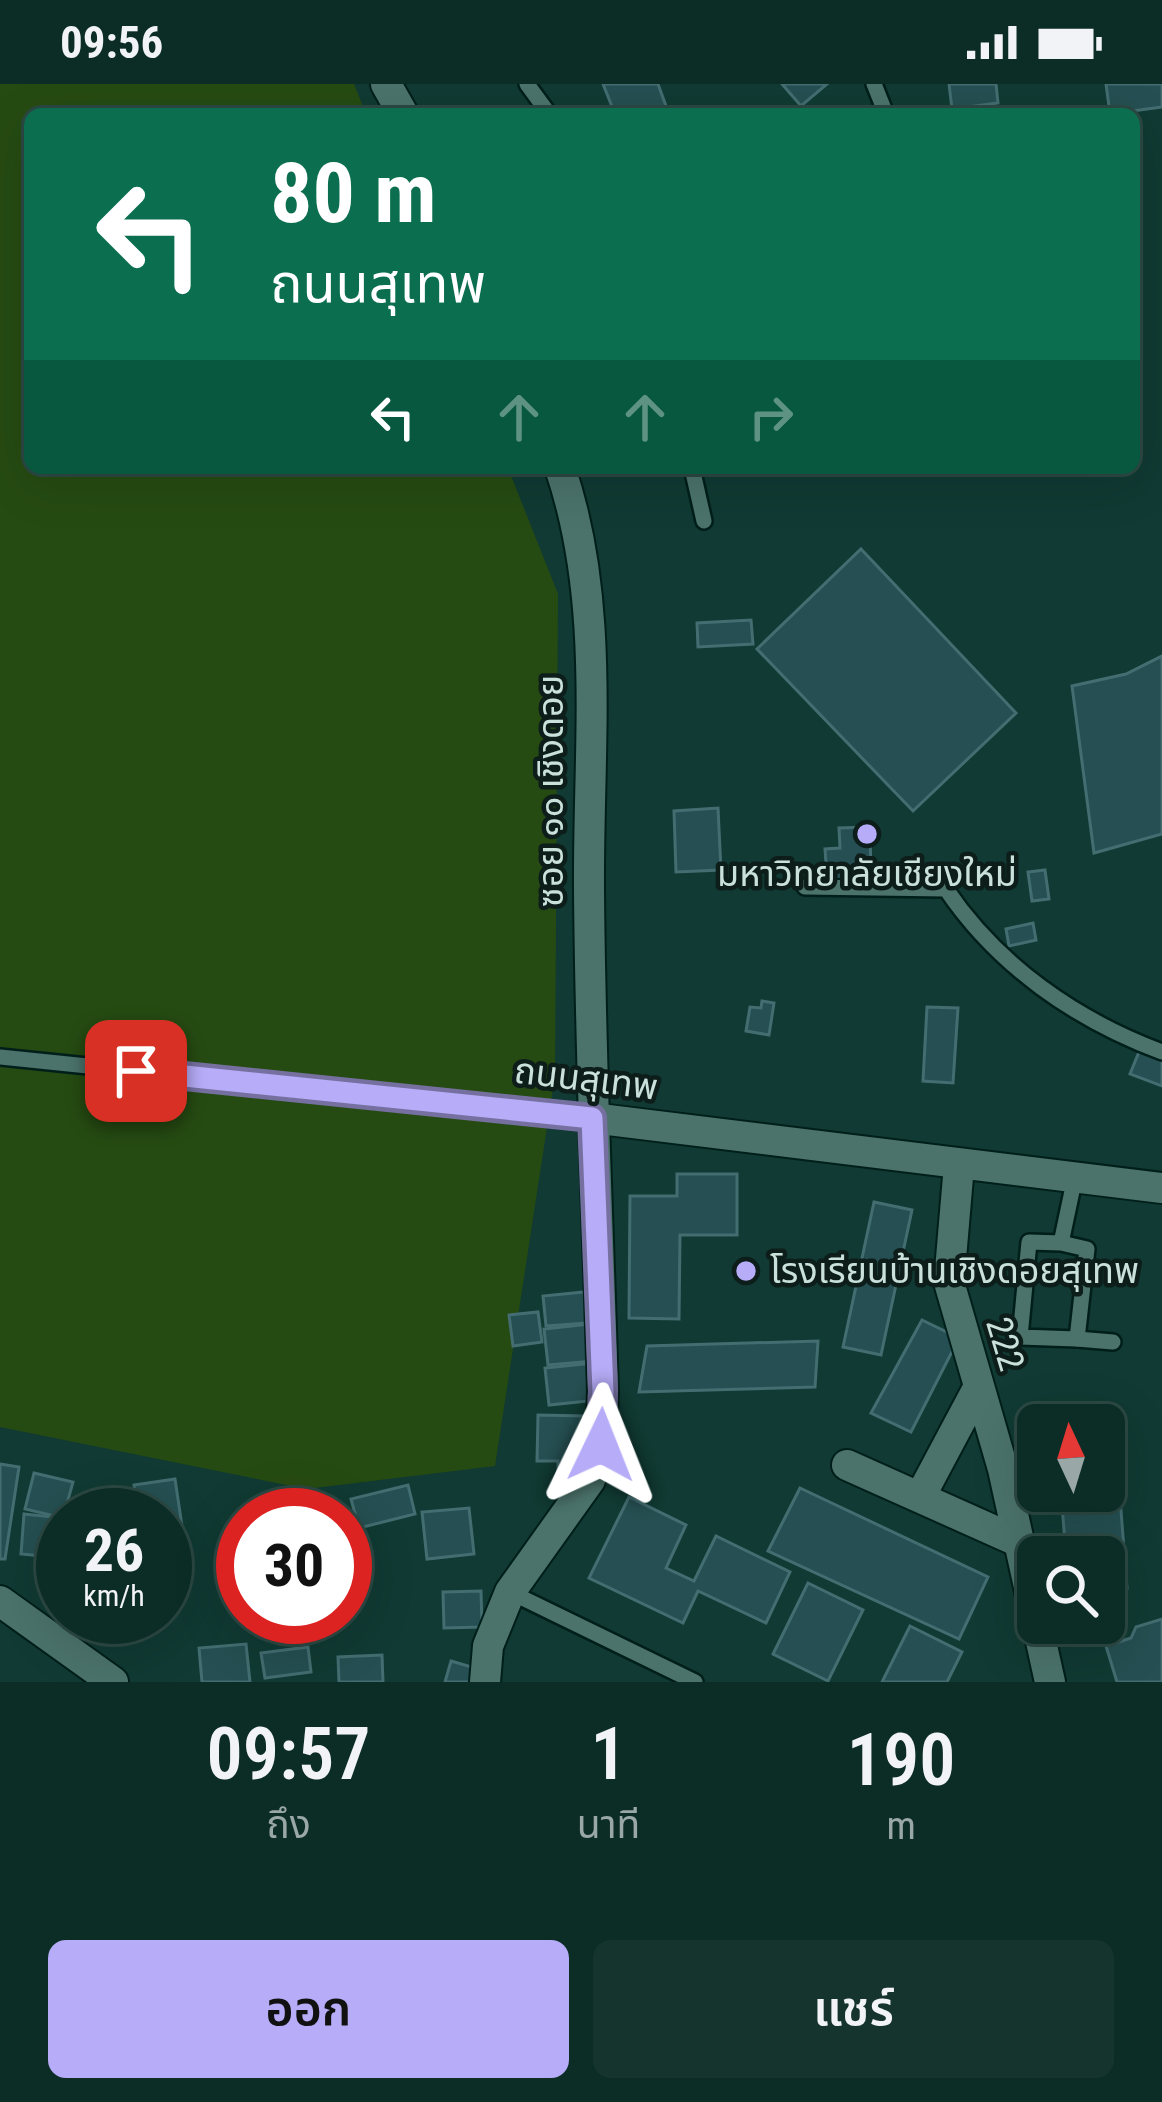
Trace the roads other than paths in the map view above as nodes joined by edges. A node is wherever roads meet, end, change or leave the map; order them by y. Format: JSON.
{"nodes":[{"id":1,"x":562,"y":474,"type":"edge"},
{"id":2,"x":693,"y":474,"type":"edge"},
{"id":3,"x":704,"y":521,"type":"dead end"},
{"id":4,"x":805,"y":887,"type":"dead end"},
{"id":5,"x":1162,"y":1052,"type":"edge"},
{"id":6,"x":0,"y":1057,"type":"edge"},
{"id":7,"x":592,"y":1118,"type":"junction"},
{"id":8,"x":959,"y":1165,"type":"junction"},
{"id":9,"x":1075,"y":1178,"type":"junction"},
{"id":10,"x":1162,"y":1188,"type":"edge"},
{"id":11,"x":1061,"y":1243,"type":"junction"},
{"id":12,"x":1077,"y":1339,"type":"junction"},
{"id":13,"x":1114,"y":1342,"type":"dead end"},
{"id":14,"x":978,"y":1388,"type":"junction"},
{"id":15,"x":847,"y":1466,"type":"dead end"},
{"id":16,"x":920,"y":1497,"type":"junction"},
{"id":17,"x":1017,"y":1540,"type":"joint"},
{"id":18,"x":510,"y":1592,"type":"junction"},
{"id":19,"x":0,"y":1601,"type":"edge"},
{"id":20,"x":1041,"y":1644,"type":"edge"},
{"id":21,"x":113,"y":1682,"type":"edge"},
{"id":22,"x":485,"y":1682,"type":"edge"},
{"id":23,"x":694,"y":1682,"type":"edge"},
{"id":24,"x":1050,"y":1682,"type":"edge"}],
"edges":[{"from":1,"to":7,"type":"street","name":"ซอย ๑๐ เชิงดอย"},
{"from":2,"to":3,"type":"lane"},
{"from":4,"to":5,"type":"lane"},
{"from":6,"to":7,"type":"lane","name":"ถนนสุเทพ"},
{"from":7,"to":8,"type":"street","name":"ถนนสุเทพ"},
{"from":7,"to":18,"type":"street","name":"ซอย ๑๐ เชิงดอย"},
{"from":8,"to":9,"type":"street","name":"ถนนสุเทพ"},
{"from":8,"to":14,"type":"street","name":"222"},
{"from":9,"to":10,"type":"street","name":"ถนนสุเทพ"},
{"from":9,"to":11,"type":"lane"},
{"from":11,"to":12,"type":"lane"},
{"from":11,"to":12,"type":"lane"},
{"from":12,"to":13,"type":"lane"},
{"from":14,"to":16,"type":"street"},
{"from":14,"to":17,"type":"street","name":"222"},
{"from":15,"to":16,"type":"street"},
{"from":16,"to":17,"type":"street"},
{"from":18,"to":22,"type":"street","name":"ซอย ๑๐ เชิงดอย"},
{"from":18,"to":23,"type":"lane"},
{"from":19,"to":21,"type":"street"},
{"from":20,"to":24,"type":"street","name":"222"}]}
